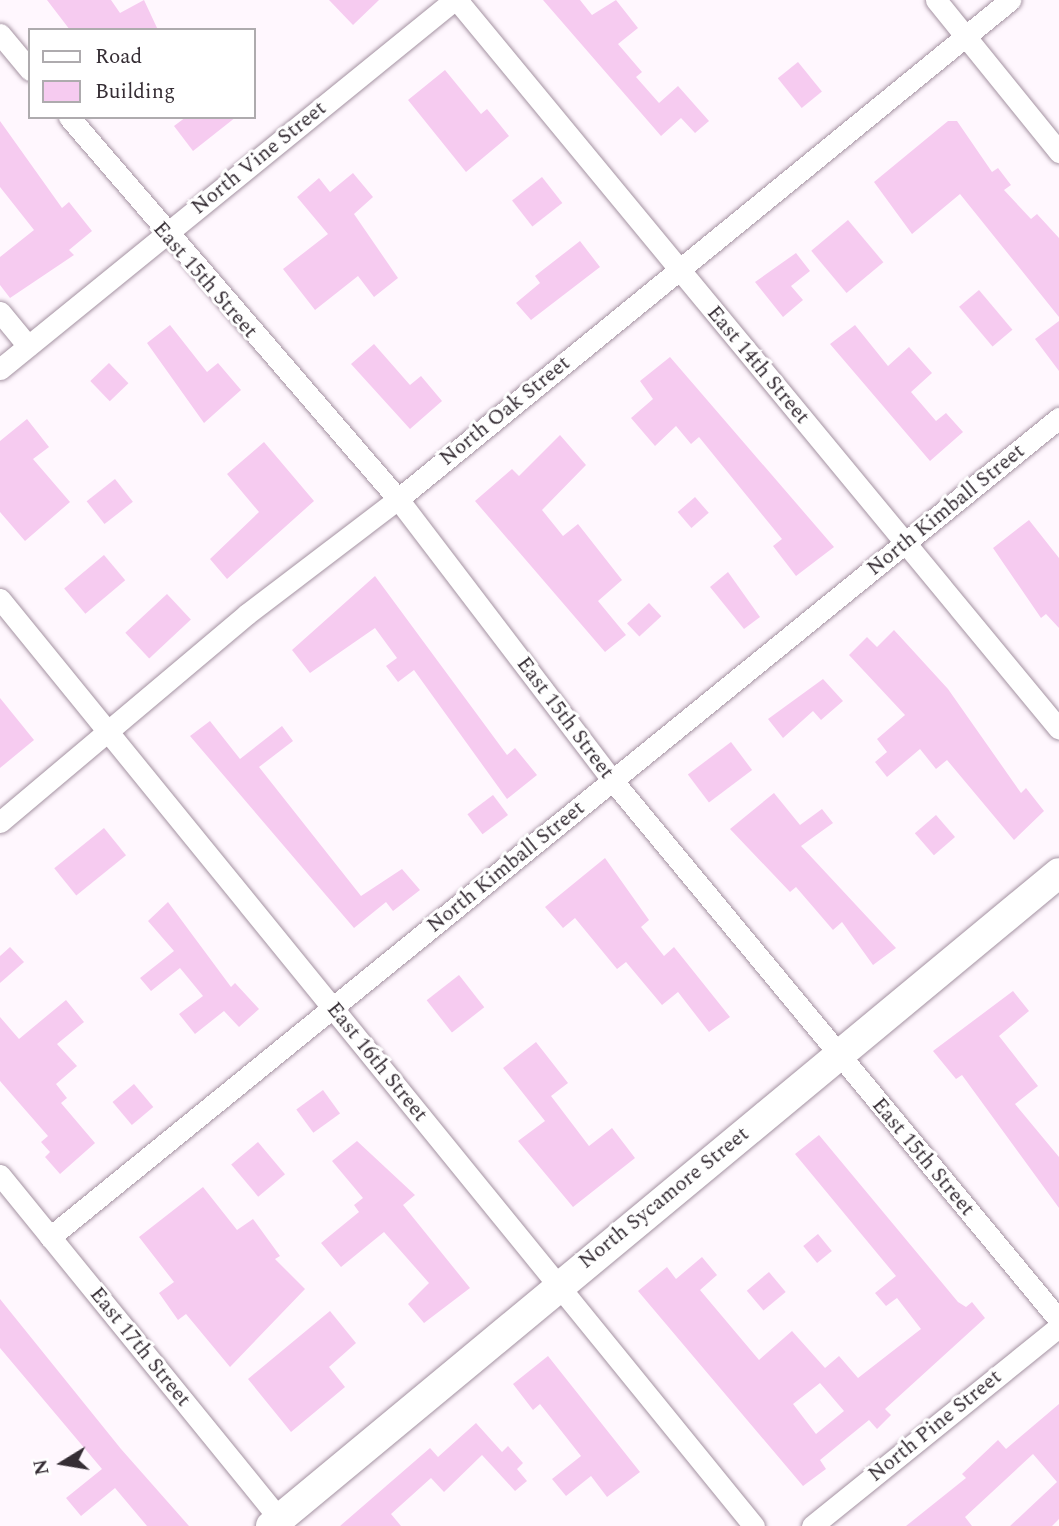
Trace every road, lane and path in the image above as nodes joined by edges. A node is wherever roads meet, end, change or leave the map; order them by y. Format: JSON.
{"nodes":[{"id":1,"x":456,"y":0,"type":"edge"},
{"id":2,"x":936,"y":0,"type":"edge"},
{"id":3,"x":1010,"y":0,"type":"edge"},
{"id":4,"x":0,"y":34,"type":"edge"},
{"id":5,"x":968,"y":39,"type":"junction"},
{"id":6,"x":28,"y":68,"type":"edge"},
{"id":7,"x":71,"y":119,"type":"edge"},
{"id":8,"x":1059,"y":152,"type":"edge"},
{"id":9,"x":165,"y":235,"type":"junction"},
{"id":10,"x":679,"y":270,"type":"junction"},
{"id":11,"x":0,"y":312,"type":"edge"},
{"id":12,"x":28,"y":346,"type":"junction"},
{"id":13,"x":0,"y":369,"type":"edge"},
{"id":14,"x":1059,"y":418,"type":"edge"},
{"id":15,"x":398,"y":499,"type":"junction"},
{"id":16,"x":905,"y":543,"type":"junction"},
{"id":17,"x":0,"y":599,"type":"edge"},
{"id":18,"x":1059,"y":729,"type":"edge"},
{"id":19,"x":106,"y":731,"type":"junction"},
{"id":20,"x":613,"y":780,"type":"junction"},
{"id":21,"x":0,"y":822,"type":"edge"},
{"id":22,"x":1059,"y":873,"type":"edge"},
{"id":23,"x":333,"y":1008,"type":"junction"},
{"id":24,"x":838,"y":1055,"type":"junction"},
{"id":25,"x":0,"y":1175,"type":"edge"},
{"id":26,"x":50,"y":1237,"type":"junction"},
{"id":27,"x":558,"y":1285,"type":"junction"},
{"id":28,"x":1059,"y":1320,"type":"edge"},
{"id":29,"x":1059,"y":1326,"type":"edge"},
{"id":30,"x":275,"y":1522,"type":"edge"},
{"id":31,"x":754,"y":1526,"type":"edge"},
{"id":32,"x":812,"y":1526,"type":"edge"}],
"edges":[{"from":1,"to":9,"type":"street","name":"North Vine Street"},
{"from":1,"to":10,"type":"street","name":"East 14th Street"},
{"from":2,"to":5,"type":"street"},
{"from":3,"to":5,"type":"street","name":"North Oak Street"},
{"from":4,"to":6,"type":"street"},
{"from":5,"to":8,"type":"street"},
{"from":5,"to":10,"type":"street","name":"North Oak Street"},
{"from":7,"to":9,"type":"street","name":"East 15th Street"},
{"from":9,"to":12,"type":"street","name":"North Vine Street"},
{"from":9,"to":15,"type":"street","name":"East 15th Street"},
{"from":10,"to":15,"type":"street","name":"North Oak Street"},
{"from":10,"to":16,"type":"street","name":"East 14th Street"},
{"from":11,"to":12,"type":"street"},
{"from":12,"to":13,"type":"street","name":"North Vine Street"},
{"from":14,"to":16,"type":"street","name":"North Kimball Street"},
{"from":15,"to":19,"type":"street","name":"North Oak Street"},
{"from":15,"to":20,"type":"street","name":"East 15th Street"},
{"from":16,"to":18,"type":"street","name":"East 14th Street"},
{"from":16,"to":20,"type":"street","name":"North Kimball Street"},
{"from":17,"to":19,"type":"street","name":"East 16th Street"},
{"from":19,"to":21,"type":"street","name":"North Oak Street"},
{"from":19,"to":23,"type":"street","name":"East 16th Street"},
{"from":20,"to":23,"type":"street","name":"North Kimball Street"},
{"from":20,"to":24,"type":"street","name":"East 15th Street"},
{"from":22,"to":24,"type":"main road","name":"North Sycamore Street"},
{"from":23,"to":26,"type":"street","name":"North Kimball Street"},
{"from":23,"to":27,"type":"street","name":"East 16th Street"},
{"from":24,"to":27,"type":"main road","name":"North Sycamore Street"},
{"from":24,"to":28,"type":"street","name":"East 15th Street"},
{"from":25,"to":26,"type":"street","name":"East 17th Street"},
{"from":26,"to":30,"type":"street","name":"East 17th Street"},
{"from":27,"to":30,"type":"main road","name":"North Sycamore Street"},
{"from":27,"to":31,"type":"street","name":"East 16th Street"},
{"from":29,"to":32,"type":"street","name":"North Pine Street"}]}
